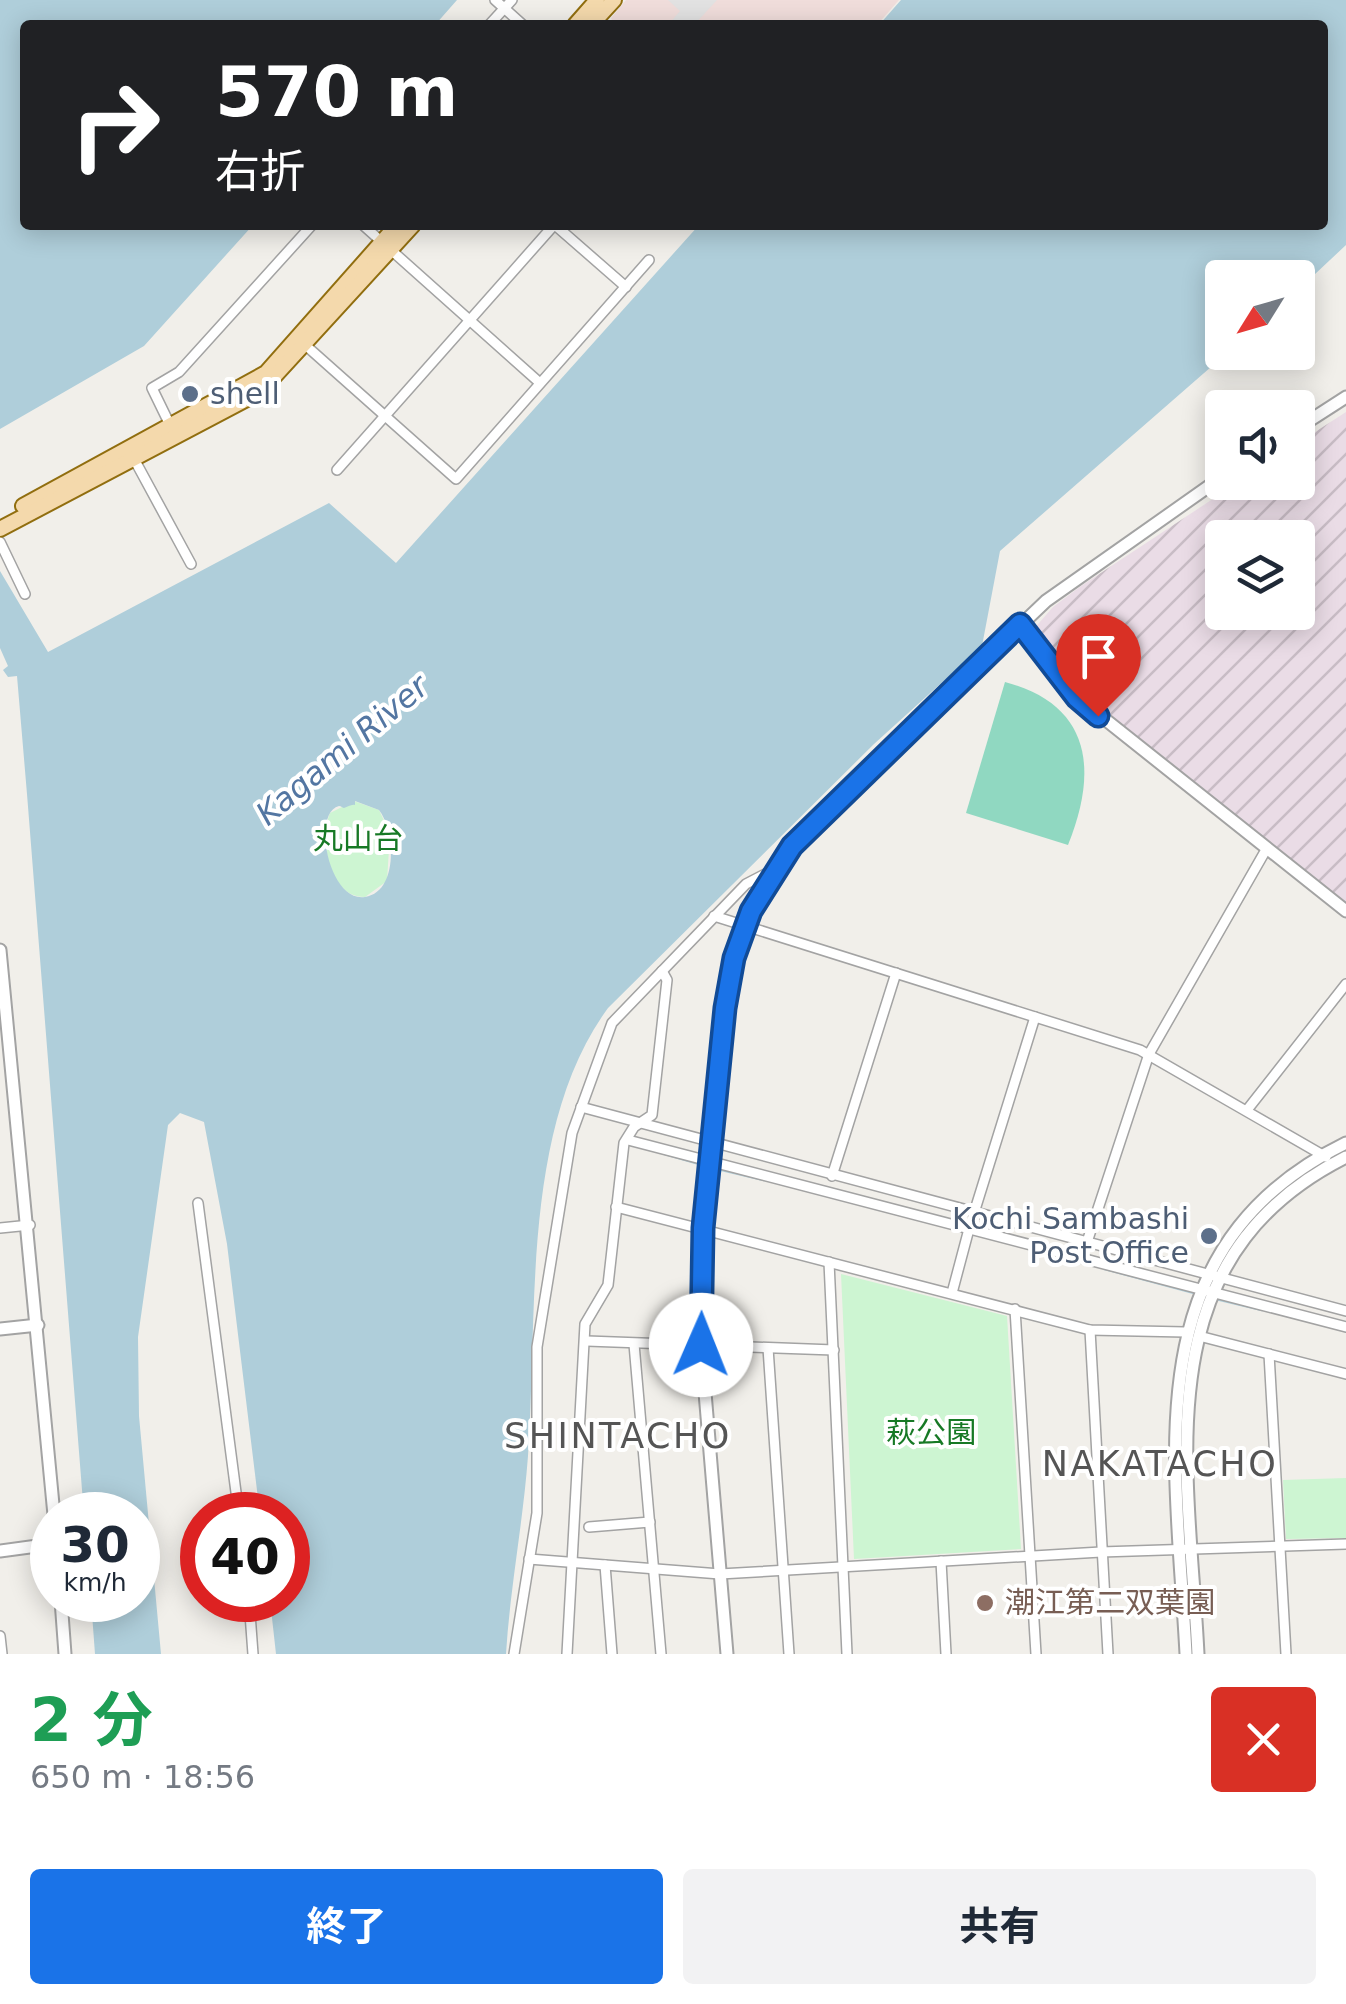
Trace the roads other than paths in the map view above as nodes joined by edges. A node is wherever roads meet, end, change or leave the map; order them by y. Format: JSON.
{"nodes":[{"id":1,"x":495,"y":0,"type":"edge"},
{"id":2,"x":614,"y":0,"type":"edge"},
{"id":3,"x":508,"y":4,"type":"edge"},
{"id":4,"x":594,"y":16,"type":"edge"},
{"id":5,"x":307,"y":230,"type":"edge"},
{"id":6,"x":369,"y":230,"type":"edge"},
{"id":7,"x":395,"y":230,"type":"edge"},
{"id":8,"x":408,"y":230,"type":"edge"},
{"id":9,"x":550,"y":230,"type":"edge"},
{"id":10,"x":560,"y":230,"type":"edge"},
{"id":11,"x":387,"y":246,"type":"junction"},
{"id":12,"x":649,"y":260,"type":"dead end"},
{"id":13,"x":626,"y":287,"type":"junction"},
{"id":14,"x":470,"y":320,"type":"junction"},
{"id":15,"x":302,"y":342,"type":"junction"},
{"id":16,"x":540,"y":382,"type":"junction"},
{"id":17,"x":1346,"y":397,"type":"edge"},
{"id":18,"x":386,"y":416,"type":"junction"},
{"id":19,"x":1315,"y":417,"type":"edge"},
{"id":20,"x":173,"y":430,"type":"junction"},
{"id":21,"x":131,"y":453,"type":"junction"},
{"id":22,"x":337,"y":470,"type":"dead end"},
{"id":23,"x":1205,"y":488,"type":"edge"},
{"id":24,"x":0,"y":519,"type":"edge"},
{"id":25,"x":0,"y":529,"type":"edge"},
{"id":26,"x":0,"y":542,"type":"edge"},
{"id":27,"x":191,"y":564,"type":"dead end"},
{"id":28,"x":26,"y":594,"type":"dead end"},
{"id":29,"x":1020,"y":624,"type":"junction"},
{"id":30,"x":1267,"y":848,"type":"junction"},
{"id":31,"x":775,"y":869,"type":"junction"},
{"id":32,"x":1346,"y":910,"type":"edge"},
{"id":33,"x":714,"y":916,"type":"junction"},
{"id":34,"x":745,"y":926,"type":"junction"},
{"id":35,"x":0,"y":950,"type":"edge"},
{"id":36,"x":662,"y":971,"type":"junction"},
{"id":37,"x":896,"y":973,"type":"junction"},
{"id":38,"x":1346,"y":984,"type":"edge"},
{"id":39,"x":3,"y":987,"type":"edge"},
{"id":40,"x":1035,"y":1017,"type":"junction"},
{"id":41,"x":1149,"y":1054,"type":"junction"},
{"id":42,"x":581,"y":1106,"type":"junction"},
{"id":43,"x":1248,"y":1110,"type":"junction"},
{"id":44,"x":644,"y":1122,"type":"junction"},
{"id":45,"x":628,"y":1140,"type":"junction"},
{"id":46,"x":1346,"y":1143,"type":"edge"},
{"id":47,"x":712,"y":1145,"type":"junction"},
{"id":48,"x":1346,"y":1157,"type":"edge"},
{"id":49,"x":1328,"y":1159,"type":"junction"},
{"id":50,"x":710,"y":1161,"type":"junction"},
{"id":51,"x":832,"y":1176,"type":"junction"},
{"id":52,"x":198,"y":1203,"type":"dead end"},
{"id":53,"x":616,"y":1207,"type":"junction"},
{"id":54,"x":974,"y":1213,"type":"junction"},
{"id":55,"x":30,"y":1225,"type":"junction"},
{"id":56,"x":0,"y":1228,"type":"edge"},
{"id":57,"x":703,"y":1228,"type":"junction"},
{"id":58,"x":969,"y":1229,"type":"junction"},
{"id":59,"x":1087,"y":1242,"type":"junction"},
{"id":60,"x":829,"y":1262,"type":"junction"},
{"id":61,"x":1213,"y":1276,"type":"junction"},
{"id":62,"x":1206,"y":1291,"type":"junction"},
{"id":63,"x":952,"y":1293,"type":"junction"},
{"id":64,"x":1015,"y":1309,"type":"junction"},
{"id":65,"x":1346,"y":1311,"type":"edge"},
{"id":66,"x":38,"y":1325,"type":"junction"},
{"id":67,"x":1346,"y":1327,"type":"edge"},
{"id":68,"x":0,"y":1329,"type":"edge"},
{"id":69,"x":1090,"y":1330,"type":"junction"},
{"id":70,"x":1191,"y":1334,"type":"junction"},
{"id":71,"x":586,"y":1341,"type":"junction"},
{"id":72,"x":634,"y":1344,"type":"junction"},
{"id":73,"x":701,"y":1345,"type":"junction"},
{"id":74,"x":768,"y":1348,"type":"junction"},
{"id":75,"x":834,"y":1350,"type":"junction"},
{"id":76,"x":1269,"y":1354,"type":"junction"},
{"id":77,"x":1346,"y":1374,"type":"edge"},
{"id":78,"x":52,"y":1492,"type":"edge"},
{"id":79,"x":235,"y":1492,"type":"edge"},
{"id":80,"x":650,"y":1522,"type":"junction"},
{"id":81,"x":589,"y":1528,"type":"dead end"},
{"id":82,"x":1346,"y":1544,"type":"edge"},
{"id":83,"x":1278,"y":1545,"type":"junction"},
{"id":84,"x":30,"y":1547,"type":"edge"},
{"id":85,"x":1186,"y":1549,"type":"junction"},
{"id":86,"x":0,"y":1551,"type":"edge"},
{"id":87,"x":1101,"y":1552,"type":"junction"},
{"id":88,"x":1029,"y":1556,"type":"junction"},
{"id":89,"x":529,"y":1558,"type":"junction"},
{"id":90,"x":941,"y":1561,"type":"junction"},
{"id":91,"x":573,"y":1562,"type":"junction"},
{"id":92,"x":605,"y":1564,"type":"junction"},
{"id":93,"x":845,"y":1567,"type":"junction"},
{"id":94,"x":654,"y":1568,"type":"junction"},
{"id":95,"x":784,"y":1570,"type":"junction"},
{"id":96,"x":720,"y":1574,"type":"junction"},
{"id":97,"x":62,"y":1622,"type":"edge"},
{"id":98,"x":251,"y":1622,"type":"edge"},
{"id":99,"x":0,"y":1636,"type":"edge"},
{"id":100,"x":2,"y":1654,"type":"edge"},
{"id":101,"x":65,"y":1654,"type":"edge"},
{"id":102,"x":253,"y":1654,"type":"edge"},
{"id":103,"x":514,"y":1654,"type":"edge"},
{"id":104,"x":567,"y":1654,"type":"edge"},
{"id":105,"x":612,"y":1654,"type":"edge"},
{"id":106,"x":661,"y":1654,"type":"edge"},
{"id":107,"x":728,"y":1654,"type":"edge"},
{"id":108,"x":789,"y":1654,"type":"edge"},
{"id":109,"x":847,"y":1654,"type":"edge"},
{"id":110,"x":946,"y":1654,"type":"edge"},
{"id":111,"x":1036,"y":1654,"type":"edge"},
{"id":112,"x":1108,"y":1654,"type":"edge"},
{"id":113,"x":1186,"y":1654,"type":"edge"},
{"id":114,"x":1198,"y":1654,"type":"edge"},
{"id":115,"x":1286,"y":1654,"type":"edge"}],
"edges":[{"from":1,"to":3,"type":"street"},
{"from":2,"to":4,"type":"main road"},
{"from":5,"to":20,"type":"street"},
{"from":6,"to":11,"type":"street"},
{"from":7,"to":11,"type":"main road"},
{"from":8,"to":11,"type":"main road"},
{"from":9,"to":14,"type":"street"},
{"from":10,"to":13,"type":"street"},
{"from":11,"to":14,"type":"street"},
{"from":11,"to":15,"type":"main road"},
{"from":12,"to":13,"type":"street"},
{"from":13,"to":16,"type":"street"},
{"from":14,"to":16,"type":"street"},
{"from":14,"to":18,"type":"street"},
{"from":15,"to":18,"type":"street"},
{"from":15,"to":20,"type":"main road"},
{"from":16,"to":18,"type":"street"},
{"from":17,"to":19,"type":"street"},
{"from":18,"to":22,"type":"street"},
{"from":20,"to":21,"type":"main road"},
{"from":21,"to":24,"type":"main road"},
{"from":21,"to":25,"type":"main road"},
{"from":21,"to":27,"type":"street"},
{"from":23,"to":29,"type":"street"},
{"from":26,"to":28,"type":"street"},
{"from":29,"to":30,"type":"street"},
{"from":29,"to":31,"type":"street"},
{"from":30,"to":32,"type":"street"},
{"from":30,"to":41,"type":"street"},
{"from":31,"to":33,"type":"street"},
{"from":31,"to":34,"type":"street"},
{"from":33,"to":34,"type":"street"},
{"from":33,"to":36,"type":"street"},
{"from":34,"to":37,"type":"street"},
{"from":34,"to":47,"type":"street"},
{"from":35,"to":39,"type":"street"},
{"from":36,"to":42,"type":"street"},
{"from":36,"to":44,"type":"street"},
{"from":37,"to":40,"type":"street"},
{"from":37,"to":51,"type":"street"},
{"from":38,"to":43,"type":"street"},
{"from":39,"to":55,"type":"street"},
{"from":40,"to":41,"type":"street"},
{"from":40,"to":54,"type":"street"},
{"from":41,"to":43,"type":"street"},
{"from":41,"to":59,"type":"street"},
{"from":42,"to":44,"type":"street"},
{"from":42,"to":89,"type":"street"},
{"from":43,"to":49,"type":"street"},
{"from":44,"to":45,"type":"street"},
{"from":44,"to":47,"type":"street"},
{"from":45,"to":50,"type":"street"},
{"from":45,"to":53,"type":"street"},
{"from":46,"to":49,"type":"street"},
{"from":47,"to":50,"type":"street"},
{"from":47,"to":51,"type":"street"},
{"from":48,"to":49,"type":"street"},
{"from":49,"to":61,"type":"street"},
{"from":50,"to":57,"type":"street"},
{"from":50,"to":58,"type":"street"},
{"from":51,"to":54,"type":"street"},
{"from":52,"to":79,"type":"street"},
{"from":53,"to":57,"type":"street"},
{"from":53,"to":71,"type":"street"},
{"from":54,"to":59,"type":"street"},
{"from":55,"to":56,"type":"street"},
{"from":55,"to":66,"type":"street"},
{"from":57,"to":60,"type":"street"},
{"from":57,"to":73,"type":"street"},
{"from":58,"to":62,"type":"street"},
{"from":58,"to":63,"type":"street"},
{"from":59,"to":61,"type":"street"},
{"from":60,"to":63,"type":"street"},
{"from":60,"to":75,"type":"street"},
{"from":61,"to":62,"type":"street"},
{"from":61,"to":65,"type":"street"},
{"from":62,"to":67,"type":"street"},
{"from":62,"to":70,"type":"street"},
{"from":63,"to":64,"type":"street"},
{"from":64,"to":69,"type":"street"},
{"from":64,"to":88,"type":"street"},
{"from":66,"to":68,"type":"street"},
{"from":66,"to":78,"type":"street"},
{"from":69,"to":70,"type":"street"},
{"from":69,"to":87,"type":"street"},
{"from":70,"to":76,"type":"street"},
{"from":70,"to":85,"type":"street"},
{"from":71,"to":72,"type":"street"},
{"from":71,"to":91,"type":"street"},
{"from":72,"to":73,"type":"street"},
{"from":72,"to":80,"type":"street"},
{"from":73,"to":74,"type":"street"},
{"from":73,"to":96,"type":"street"},
{"from":74,"to":75,"type":"street"},
{"from":74,"to":95,"type":"street"},
{"from":75,"to":93,"type":"street"},
{"from":76,"to":77,"type":"street"},
{"from":76,"to":83,"type":"street"},
{"from":80,"to":81,"type":"street"},
{"from":80,"to":94,"type":"street"},
{"from":82,"to":83,"type":"street"},
{"from":83,"to":85,"type":"street"},
{"from":83,"to":115,"type":"street"},
{"from":84,"to":86,"type":"street"},
{"from":85,"to":87,"type":"street"},
{"from":85,"to":113,"type":"street"},
{"from":85,"to":114,"type":"street"},
{"from":87,"to":88,"type":"street"},
{"from":87,"to":112,"type":"street"},
{"from":88,"to":90,"type":"street"},
{"from":88,"to":111,"type":"street"},
{"from":89,"to":91,"type":"street"},
{"from":89,"to":103,"type":"street"},
{"from":90,"to":93,"type":"street"},
{"from":90,"to":110,"type":"street"},
{"from":91,"to":92,"type":"street"},
{"from":91,"to":104,"type":"street"},
{"from":92,"to":94,"type":"street"},
{"from":92,"to":105,"type":"street"},
{"from":93,"to":95,"type":"street"},
{"from":93,"to":109,"type":"street"},
{"from":94,"to":96,"type":"street"},
{"from":94,"to":106,"type":"street"},
{"from":95,"to":96,"type":"street"},
{"from":95,"to":108,"type":"street"},
{"from":96,"to":107,"type":"street"},
{"from":97,"to":101,"type":"street"},
{"from":98,"to":102,"type":"street"},
{"from":99,"to":100,"type":"street"}]}
